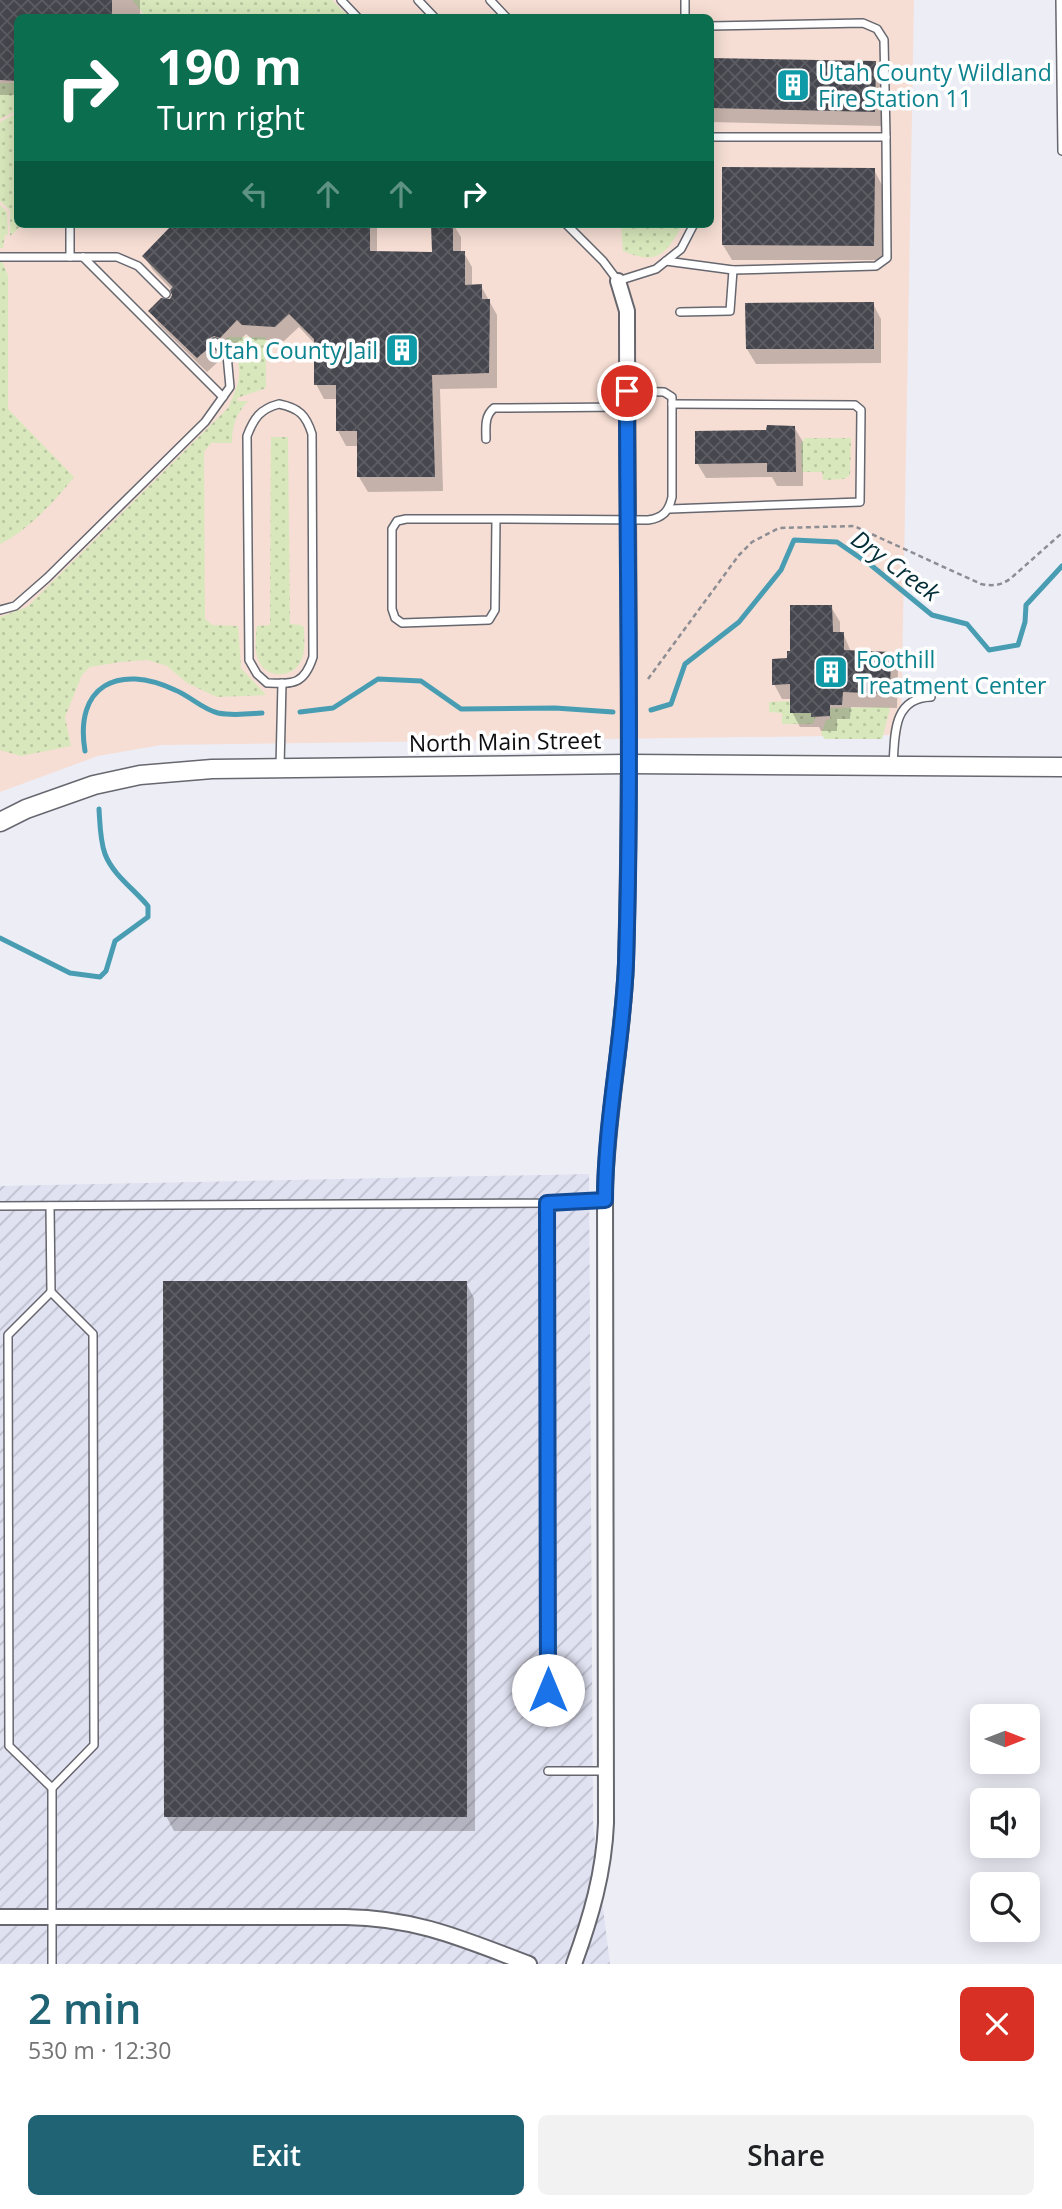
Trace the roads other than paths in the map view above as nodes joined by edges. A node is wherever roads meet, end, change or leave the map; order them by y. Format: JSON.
{"nodes":[{"id":1,"x":341,"y":0,"type":"edge"},
{"id":2,"x":418,"y":0,"type":"edge"},
{"id":3,"x":490,"y":0,"type":"edge"},
{"id":4,"x":1060,"y":0,"type":"edge"},
{"id":5,"x":354,"y":14,"type":"edge"},
{"id":6,"x":431,"y":14,"type":"edge"},
{"id":7,"x":503,"y":14,"type":"edge"},
{"id":8,"x":714,"y":26,"type":"edge"},
{"id":9,"x":886,"y":136,"type":"junction"},
{"id":10,"x":714,"y":137,"type":"edge"},
{"id":11,"x":1062,"y":151,"type":"edge"},
{"id":12,"x":70,"y":228,"type":"edge"},
{"id":13,"x":570,"y":228,"type":"edge"},
{"id":14,"x":692,"y":228,"type":"edge"},
{"id":15,"x":0,"y":257,"type":"edge"},
{"id":16,"x":70,"y":257,"type":"junction"},
{"id":17,"x":83,"y":257,"type":"junction"},
{"id":18,"x":666,"y":261,"type":"junction"},
{"id":19,"x":733,"y":270,"type":"junction"},
{"id":20,"x":618,"y":281,"type":"junction"},
{"id":21,"x":166,"y":294,"type":"dead end"},
{"id":22,"x":680,"y":312,"type":"dead end"},
{"id":23,"x":215,"y":342,"type":"dead end"},
{"id":24,"x":627,"y":391,"type":"junction"},
{"id":25,"x":223,"y":397,"type":"junction"},
{"id":26,"x":672,"y":404,"type":"junction"},
{"id":27,"x":627,"y":407,"type":"junction"},
{"id":28,"x":486,"y":439,"type":"dead end"},
{"id":29,"x":670,"y":509,"type":"junction"},
{"id":30,"x":496,"y":519,"type":"junction"},
{"id":31,"x":627,"y":520,"type":"junction"},
{"id":32,"x":0,"y":610,"type":"edge"},
{"id":33,"x":282,"y":683,"type":"junction"},
{"id":34,"x":931,"y":697,"type":"dead end"},
{"id":35,"x":628,"y":764,"type":"junction"},
{"id":36,"x":893,"y":767,"type":"junction"},
{"id":37,"x":1062,"y":767,"type":"edge"},
{"id":38,"x":280,"y":769,"type":"junction"},
{"id":39,"x":0,"y":822,"type":"edge"},
{"id":40,"x":605,"y":1200,"type":"junction"},
{"id":41,"x":547,"y":1203,"type":"junction"},
{"id":42,"x":0,"y":1206,"type":"edge"},
{"id":43,"x":50,"y":1206,"type":"junction"},
{"id":44,"x":51,"y":1292,"type":"junction"},
{"id":45,"x":548,"y":1717,"type":"dead end"},
{"id":46,"x":548,"y":1771,"type":"dead end"},
{"id":47,"x":606,"y":1771,"type":"junction"},
{"id":48,"x":52,"y":1788,"type":"junction"},
{"id":49,"x":0,"y":1917,"type":"edge"},
{"id":50,"x":52,"y":1917,"type":"junction"},
{"id":51,"x":52,"y":1964,"type":"edge"},
{"id":52,"x":529,"y":1964,"type":"edge"},
{"id":53,"x":574,"y":1964,"type":"edge"}],
"edges":[{"from":1,"to":5,"type":"lane"},
{"from":2,"to":6,"type":"lane"},
{"from":3,"to":7,"type":"lane"},
{"from":4,"to":11,"type":"lane"},
{"from":8,"to":9,"type":"lane"},
{"from":9,"to":10,"type":"lane"},
{"from":9,"to":19,"type":"lane"},
{"from":12,"to":16,"type":"lane"},
{"from":13,"to":20,"type":"lane"},
{"from":14,"to":18,"type":"lane"},
{"from":15,"to":16,"type":"lane"},
{"from":16,"to":17,"type":"lane"},
{"from":17,"to":21,"type":"lane"},
{"from":17,"to":25,"type":"lane"},
{"from":18,"to":19,"type":"lane"},
{"from":18,"to":20,"type":"lane"},
{"from":19,"to":22,"type":"lane"},
{"from":20,"to":24,"type":"street"},
{"from":23,"to":25,"type":"lane"},
{"from":24,"to":26,"type":"lane"},
{"from":24,"to":27,"type":"street"},
{"from":25,"to":32,"type":"lane"},
{"from":26,"to":29,"type":"lane"},
{"from":26,"to":29,"type":"lane"},
{"from":27,"to":28,"type":"lane"},
{"from":27,"to":31,"type":"street"},
{"from":29,"to":31,"type":"lane"},
{"from":30,"to":30,"type":"lane"},
{"from":30,"to":31,"type":"lane"},
{"from":31,"to":35,"type":"street"},
{"from":33,"to":33,"type":"lane"},
{"from":33,"to":38,"type":"lane"},
{"from":34,"to":36,"type":"lane"},
{"from":35,"to":36,"type":"street","name":"North Main Street"},
{"from":35,"to":38,"type":"street","name":"North Main Street"},
{"from":35,"to":40,"type":"street"},
{"from":36,"to":37,"type":"street","name":"North Main Street"},
{"from":38,"to":39,"type":"street","name":"North Main Street"},
{"from":40,"to":41,"type":"lane"},
{"from":40,"to":47,"type":"street"},
{"from":41,"to":43,"type":"lane"},
{"from":41,"to":45,"type":"lane"},
{"from":42,"to":43,"type":"lane"},
{"from":43,"to":44,"type":"lane"},
{"from":44,"to":48,"type":"lane"},
{"from":44,"to":48,"type":"lane"},
{"from":46,"to":47,"type":"lane"},
{"from":47,"to":53,"type":"street"},
{"from":48,"to":50,"type":"lane"},
{"from":49,"to":50,"type":"street"},
{"from":50,"to":51,"type":"lane"},
{"from":50,"to":52,"type":"street"}]}
